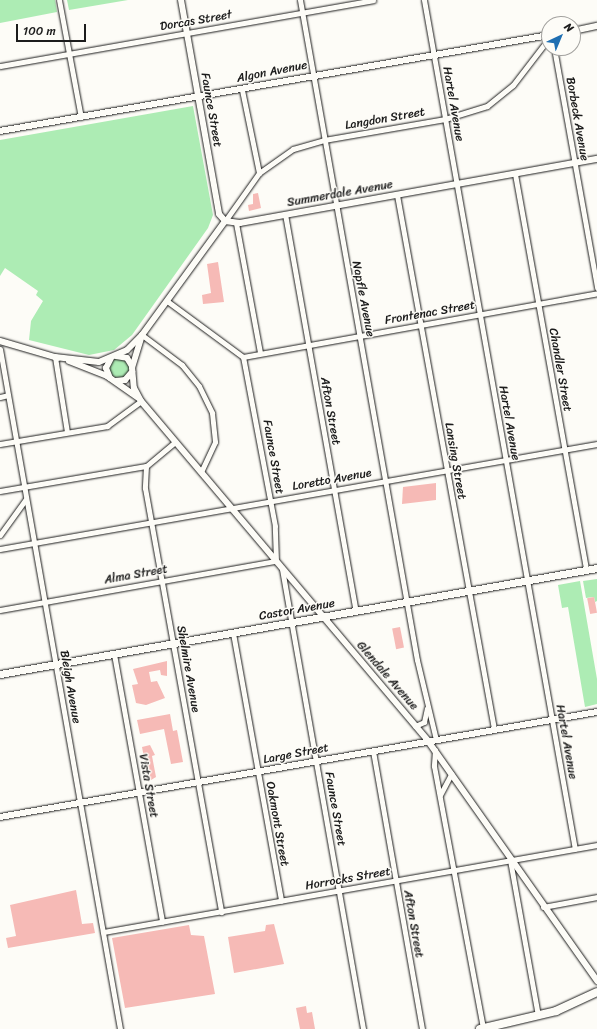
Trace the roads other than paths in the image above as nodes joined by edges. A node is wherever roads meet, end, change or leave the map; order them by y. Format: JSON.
{"nodes":[{"id":1,"x":60,"y":0,"type":"edge"},
{"id":2,"x":181,"y":0,"type":"edge"},
{"id":3,"x":300,"y":0,"type":"edge"},
{"id":4,"x":373,"y":0,"type":"edge"},
{"id":5,"x":424,"y":0,"type":"edge"},
{"id":6,"x":302,"y":12,"type":"junction"},
{"id":7,"x":597,"y":26,"type":"edge"},
{"id":8,"x":581,"y":29,"type":"edge"},
{"id":9,"x":187,"y":33,"type":"junction"},
{"id":10,"x":541,"y":36,"type":"edge"},
{"id":11,"x":541,"y":48,"type":"edge"},
{"id":12,"x":433,"y":53,"type":"junction"},
{"id":13,"x":69,"y":54,"type":"junction"},
{"id":14,"x":555,"y":56,"type":"edge"},
{"id":15,"x":0,"y":66,"type":"edge"},
{"id":16,"x":314,"y":75,"type":"junction"},
{"id":17,"x":242,"y":90,"type":"junction"},
{"id":18,"x":197,"y":97,"type":"junction"},
{"id":19,"x":81,"y":117,"type":"junction"},
{"id":20,"x":445,"y":120,"type":"junction"},
{"id":21,"x":0,"y":131,"type":"edge"},
{"id":22,"x":324,"y":140,"type":"junction"},
{"id":23,"x":597,"y":159,"type":"edge"},
{"id":24,"x":574,"y":163,"type":"junction"},
{"id":25,"x":259,"y":173,"type":"junction"},
{"id":26,"x":515,"y":174,"type":"junction"},
{"id":27,"x":457,"y":184,"type":"junction"},
{"id":28,"x":397,"y":195,"type":"junction"},
{"id":29,"x":335,"y":205,"type":"junction"},
{"id":30,"x":285,"y":214,"type":"junction"},
{"id":31,"x":225,"y":221,"type":"junction"},
{"id":32,"x":236,"y":224,"type":"junction"},
{"id":33,"x":597,"y":288,"type":"edge"},
{"id":34,"x":597,"y":293,"type":"edge"},
{"id":35,"x":167,"y":301,"type":"junction"},
{"id":36,"x":538,"y":304,"type":"junction"},
{"id":37,"x":480,"y":314,"type":"junction"},
{"id":38,"x":421,"y":325,"type":"junction"},
{"id":39,"x":142,"y":335,"type":"junction"},
{"id":40,"x":360,"y":335,"type":"junction"},
{"id":41,"x":0,"y":341,"type":"edge"},
{"id":42,"x":308,"y":345,"type":"junction"},
{"id":43,"x":0,"y":349,"type":"edge"},
{"id":44,"x":260,"y":353,"type":"junction"},
{"id":45,"x":55,"y":357,"type":"junction"},
{"id":46,"x":244,"y":357,"type":"junction"},
{"id":47,"x":112,"y":358,"type":"junction"},
{"id":48,"x":132,"y":369,"type":"junction"},
{"id":49,"x":112,"y":380,"type":"junction"},
{"id":50,"x":8,"y":395,"type":"junction"},
{"id":51,"x":0,"y":397,"type":"edge"},
{"id":52,"x":141,"y":401,"type":"junction"},
{"id":53,"x":67,"y":432,"type":"junction"},
{"id":54,"x":16,"y":441,"type":"junction"},
{"id":55,"x":175,"y":442,"type":"junction"},
{"id":56,"x":0,"y":444,"type":"edge"},
{"id":57,"x":597,"y":444,"type":"edge"},
{"id":58,"x":563,"y":449,"type":"junction"},
{"id":59,"x":505,"y":460,"type":"junction"},
{"id":60,"x":146,"y":466,"type":"junction"},
{"id":61,"x":446,"y":471,"type":"junction"},
{"id":62,"x":201,"y":472,"type":"junction"},
{"id":63,"x":386,"y":481,"type":"junction"},
{"id":64,"x":24,"y":486,"type":"junction"},
{"id":65,"x":334,"y":490,"type":"junction"},
{"id":66,"x":0,"y":491,"type":"edge"},
{"id":67,"x":26,"y":499,"type":"junction"},
{"id":68,"x":270,"y":502,"type":"junction"},
{"id":69,"x":231,"y":510,"type":"junction"},
{"id":70,"x":152,"y":522,"type":"junction"},
{"id":71,"x":0,"y":536,"type":"edge"},
{"id":72,"x":34,"y":543,"type":"junction"},
{"id":73,"x":0,"y":549,"type":"edge"},
{"id":74,"x":276,"y":561,"type":"junction"},
{"id":75,"x":597,"y":568,"type":"edge"},
{"id":76,"x":282,"y":569,"type":"junction"},
{"id":77,"x":586,"y":570,"type":"junction"},
{"id":78,"x":162,"y":580,"type":"junction"},
{"id":79,"x":528,"y":580,"type":"junction"},
{"id":80,"x":468,"y":591,"type":"junction"},
{"id":81,"x":407,"y":601,"type":"junction"},
{"id":82,"x":44,"y":602,"type":"junction"},
{"id":83,"x":0,"y":610,"type":"edge"},
{"id":84,"x":356,"y":611,"type":"junction"},
{"id":85,"x":322,"y":617,"type":"junction"},
{"id":86,"x":292,"y":622,"type":"junction"},
{"id":87,"x":233,"y":633,"type":"junction"},
{"id":88,"x":173,"y":643,"type":"junction"},
{"id":89,"x":114,"y":654,"type":"junction"},
{"id":90,"x":56,"y":664,"type":"junction"},
{"id":91,"x":0,"y":674,"type":"edge"},
{"id":92,"x":428,"y":708,"type":"junction"},
{"id":93,"x":597,"y":712,"type":"edge"},
{"id":94,"x":552,"y":720,"type":"junction"},
{"id":95,"x":416,"y":726,"type":"junction"},
{"id":96,"x":494,"y":729,"type":"junction"},
{"id":97,"x":436,"y":740,"type":"junction"},
{"id":98,"x":428,"y":741,"type":"junction"},
{"id":99,"x":435,"y":750,"type":"junction"},
{"id":100,"x":372,"y":751,"type":"junction"},
{"id":101,"x":315,"y":761,"type":"junction"},
{"id":102,"x":258,"y":772,"type":"junction"},
{"id":103,"x":451,"y":774,"type":"junction"},
{"id":104,"x":197,"y":782,"type":"junction"},
{"id":105,"x":139,"y":793,"type":"junction"},
{"id":106,"x":440,"y":796,"type":"junction"},
{"id":107,"x":80,"y":803,"type":"junction"},
{"id":108,"x":0,"y":817,"type":"edge"},
{"id":109,"x":597,"y":845,"type":"edge"},
{"id":110,"x":575,"y":849,"type":"junction"},
{"id":111,"x":510,"y":860,"type":"junction"},
{"id":112,"x":455,"y":871,"type":"junction"},
{"id":113,"x":395,"y":880,"type":"junction"},
{"id":114,"x":338,"y":892,"type":"junction"},
{"id":115,"x":597,"y":897,"type":"edge"},
{"id":116,"x":281,"y":901,"type":"junction"},
{"id":117,"x":543,"y":906,"type":"junction"},
{"id":118,"x":220,"y":912,"type":"junction"},
{"id":119,"x":162,"y":922,"type":"junction"},
{"id":120,"x":103,"y":932,"type":"junction"},
{"id":121,"x":597,"y":981,"type":"edge"},
{"id":122,"x":597,"y":992,"type":"edge"},
{"id":123,"x":538,"y":1016,"type":"junction"},
{"id":124,"x":120,"y":1029,"type":"edge"},
{"id":125,"x":363,"y":1029,"type":"edge"},
{"id":126,"x":422,"y":1029,"type":"edge"},
{"id":127,"x":482,"y":1029,"type":"edge"}],
"edges":[{"from":1,"to":13,"type":"street"},
{"from":2,"to":9,"type":"street","name":"Faunce Street"},
{"from":3,"to":6,"type":"street","name":"Napfle Avenue"},
{"from":4,"to":6,"type":"street","name":"Dorcas Street"},
{"from":5,"to":12,"type":"street","name":"Hartel Avenue"},
{"from":6,"to":9,"type":"street","name":"Dorcas Street"},
{"from":6,"to":16,"type":"street","name":"Napfle Avenue"},
{"from":7,"to":8,"type":"street"},
{"from":9,"to":13,"type":"street","name":"Dorcas Street"},
{"from":9,"to":18,"type":"street","name":"Faunce Street"},
{"from":10,"to":12,"type":"street","name":"Algon Avenue"},
{"from":11,"to":20,"type":"street","name":"Langdon Street"},
{"from":12,"to":16,"type":"street","name":"Algon Avenue"},
{"from":12,"to":20,"type":"street","name":"Hartel Avenue"},
{"from":13,"to":15,"type":"street","name":"Dorcas Street"},
{"from":13,"to":19,"type":"street"},
{"from":14,"to":24,"type":"street","name":"Borbeck Avenue"},
{"from":16,"to":17,"type":"street","name":"Algon Avenue"},
{"from":16,"to":22,"type":"street","name":"Napfle Avenue"},
{"from":17,"to":18,"type":"street","name":"Algon Avenue"},
{"from":17,"to":25,"type":"street"},
{"from":18,"to":19,"type":"street","name":"Algon Avenue"},
{"from":18,"to":31,"type":"street","name":"Faunce Street"},
{"from":19,"to":21,"type":"street","name":"Algon Avenue"},
{"from":20,"to":22,"type":"street","name":"Langdon Street"},
{"from":20,"to":27,"type":"street","name":"Hartel Avenue"},
{"from":22,"to":25,"type":"street","name":"Langdon Street"},
{"from":22,"to":29,"type":"street","name":"Napfle Avenue"},
{"from":23,"to":24,"type":"street","name":"Summerdale Avenue"},
{"from":24,"to":26,"type":"street","name":"Summerdale Avenue"},
{"from":24,"to":33,"type":"street","name":"Borbeck Avenue"},
{"from":25,"to":31,"type":"street","name":"Langdon Street"},
{"from":26,"to":27,"type":"street","name":"Summerdale Avenue"},
{"from":26,"to":36,"type":"street","name":"Chandler Street"},
{"from":27,"to":28,"type":"street","name":"Summerdale Avenue"},
{"from":27,"to":37,"type":"street","name":"Hartel Avenue"},
{"from":28,"to":29,"type":"street","name":"Summerdale Avenue"},
{"from":28,"to":38,"type":"street","name":"Lansing Street"},
{"from":29,"to":30,"type":"street","name":"Summerdale Avenue"},
{"from":29,"to":40,"type":"street","name":"Napfle Avenue"},
{"from":30,"to":32,"type":"street","name":"Summerdale Avenue"},
{"from":30,"to":42,"type":"street","name":"Afton Street"},
{"from":31,"to":32,"type":"street","name":"Summerdale Avenue"},
{"from":31,"to":35,"type":"street"},
{"from":32,"to":44,"type":"street"},
{"from":34,"to":36,"type":"street","name":"Frontenac Street"},
{"from":35,"to":39,"type":"street"},
{"from":35,"to":46,"type":"street"},
{"from":36,"to":37,"type":"street","name":"Frontenac Street"},
{"from":36,"to":58,"type":"street","name":"Chandler Street"},
{"from":37,"to":38,"type":"street","name":"Frontenac Street"},
{"from":37,"to":59,"type":"street","name":"Hartel Avenue"},
{"from":38,"to":40,"type":"street","name":"Frontenac Street"},
{"from":38,"to":61,"type":"street","name":"Lansing Street"},
{"from":39,"to":47,"type":"street"},
{"from":39,"to":48,"type":"street"},
{"from":39,"to":62,"type":"street"},
{"from":40,"to":42,"type":"street","name":"Frontenac Street"},
{"from":40,"to":63,"type":"street","name":"Napfle Avenue"},
{"from":41,"to":45,"type":"street","name":"Glendale Avenue"},
{"from":42,"to":44,"type":"street","name":"Frontenac Street"},
{"from":42,"to":65,"type":"street","name":"Afton Street"},
{"from":43,"to":50,"type":"street","name":"Bleigh Avenue"},
{"from":44,"to":46,"type":"street","name":"Frontenac Street"},
{"from":45,"to":47,"type":"street","name":"Glendale Avenue"},
{"from":45,"to":49,"type":"street","name":"Glendale Avenue"},
{"from":45,"to":53,"type":"street"},
{"from":46,"to":68,"type":"street","name":"Faunce Street"},
{"from":47,"to":48,"type":"street","name":"Glendale Avenue"},
{"from":47,"to":49,"type":"street"},
{"from":48,"to":49,"type":"street"},
{"from":48,"to":52,"type":"street","name":"Glendale Avenue"},
{"from":49,"to":52,"type":"street","name":"Glendale Avenue"},
{"from":50,"to":51,"type":"street"},
{"from":50,"to":54,"type":"street","name":"Bleigh Avenue"},
{"from":52,"to":53,"type":"street"},
{"from":52,"to":55,"type":"street","name":"Glendale Avenue"},
{"from":53,"to":54,"type":"street"},
{"from":54,"to":56,"type":"street"},
{"from":54,"to":64,"type":"street","name":"Bleigh Avenue"},
{"from":55,"to":60,"type":"street"},
{"from":55,"to":62,"type":"street","name":"Glendale Avenue"},
{"from":57,"to":58,"type":"street","name":"Loretto Avenue"},
{"from":58,"to":59,"type":"street","name":"Loretto Avenue"},
{"from":58,"to":77,"type":"street","name":"Chandler Street"},
{"from":59,"to":61,"type":"street","name":"Loretto Avenue"},
{"from":59,"to":79,"type":"street","name":"Hartel Avenue"},
{"from":60,"to":64,"type":"street"},
{"from":60,"to":70,"type":"street","name":"Shelmire Avenue"},
{"from":61,"to":63,"type":"street","name":"Loretto Avenue"},
{"from":61,"to":80,"type":"street","name":"Lansing Street"},
{"from":62,"to":69,"type":"street","name":"Glendale Avenue"},
{"from":63,"to":65,"type":"street","name":"Loretto Avenue"},
{"from":63,"to":81,"type":"street","name":"Napfle Avenue"},
{"from":64,"to":66,"type":"street"},
{"from":64,"to":67,"type":"street","name":"Bleigh Avenue"},
{"from":65,"to":68,"type":"street","name":"Loretto Avenue"},
{"from":65,"to":84,"type":"street","name":"Afton Street"},
{"from":67,"to":71,"type":"street"},
{"from":67,"to":72,"type":"street","name":"Bleigh Avenue"},
{"from":68,"to":69,"type":"street","name":"Loretto Avenue"},
{"from":68,"to":74,"type":"street","name":"Faunce Street"},
{"from":69,"to":70,"type":"street","name":"Loretto Avenue"},
{"from":69,"to":74,"type":"street","name":"Glendale Avenue"},
{"from":70,"to":72,"type":"street","name":"Loretto Avenue"},
{"from":70,"to":78,"type":"street","name":"Shelmire Avenue"},
{"from":72,"to":73,"type":"street","name":"Loretto Avenue"},
{"from":72,"to":82,"type":"street","name":"Bleigh Avenue"},
{"from":74,"to":76,"type":"street","name":"Glendale Avenue"},
{"from":74,"to":78,"type":"street","name":"Alma Street"},
{"from":75,"to":77,"type":"main road","name":"Castor Avenue"},
{"from":76,"to":85,"type":"street","name":"Glendale Avenue"},
{"from":76,"to":86,"type":"street","name":"Faunce Street"},
{"from":77,"to":79,"type":"main road","name":"Castor Avenue"},
{"from":78,"to":82,"type":"street","name":"Alma Street"},
{"from":78,"to":88,"type":"street","name":"Shelmire Avenue"},
{"from":79,"to":80,"type":"main road","name":"Castor Avenue"},
{"from":79,"to":94,"type":"street","name":"Hartel Avenue"},
{"from":80,"to":81,"type":"main road","name":"Castor Avenue"},
{"from":80,"to":96,"type":"street","name":"Lansing Street"},
{"from":81,"to":84,"type":"main road","name":"Castor Avenue"},
{"from":81,"to":92,"type":"street","name":"Napfle Avenue"},
{"from":82,"to":83,"type":"street","name":"Alma Street"},
{"from":82,"to":90,"type":"street","name":"Bleigh Avenue"},
{"from":84,"to":85,"type":"main road","name":"Castor Avenue"},
{"from":85,"to":86,"type":"main road","name":"Castor Avenue"},
{"from":85,"to":95,"type":"street","name":"Glendale Avenue"},
{"from":86,"to":87,"type":"main road","name":"Castor Avenue"},
{"from":86,"to":101,"type":"street","name":"Faunce Street"},
{"from":87,"to":88,"type":"main road","name":"Castor Avenue"},
{"from":87,"to":102,"type":"street","name":"Oakmont Street"},
{"from":88,"to":89,"type":"main road","name":"Castor Avenue"},
{"from":88,"to":104,"type":"street","name":"Shelmire Avenue"},
{"from":89,"to":90,"type":"main road","name":"Castor Avenue"},
{"from":89,"to":105,"type":"street","name":"Vista Street"},
{"from":90,"to":91,"type":"main road","name":"Castor Avenue"},
{"from":90,"to":107,"type":"street","name":"Bleigh Avenue"},
{"from":92,"to":95,"type":"street"},
{"from":92,"to":97,"type":"street","name":"Napfle Avenue"},
{"from":93,"to":94,"type":"street","name":"Large Street"},
{"from":94,"to":96,"type":"street","name":"Large Street"},
{"from":94,"to":110,"type":"street","name":"Hartel Avenue"},
{"from":95,"to":98,"type":"street","name":"Glendale Avenue"},
{"from":96,"to":97,"type":"street","name":"Large Street"},
{"from":97,"to":98,"type":"street","name":"Large Street"},
{"from":98,"to":99,"type":"street","name":"Glendale Avenue"},
{"from":98,"to":100,"type":"street","name":"Large Street"},
{"from":99,"to":103,"type":"street","name":"Glendale Avenue"},
{"from":99,"to":106,"type":"street"},
{"from":100,"to":101,"type":"street","name":"Large Street"},
{"from":100,"to":113,"type":"street","name":"Afton Street"},
{"from":101,"to":102,"type":"street","name":"Large Street"},
{"from":101,"to":114,"type":"street","name":"Faunce Street"},
{"from":102,"to":104,"type":"street","name":"Large Street"},
{"from":102,"to":116,"type":"street","name":"Oakmont Street"},
{"from":103,"to":106,"type":"street"},
{"from":103,"to":111,"type":"street","name":"Glendale Avenue"},
{"from":104,"to":105,"type":"street","name":"Large Street"},
{"from":104,"to":118,"type":"street","name":"Shelmire Avenue"},
{"from":105,"to":107,"type":"street","name":"Large Street"},
{"from":105,"to":119,"type":"street","name":"Vista Street"},
{"from":106,"to":112,"type":"street"},
{"from":107,"to":108,"type":"street","name":"Large Street"},
{"from":107,"to":120,"type":"street","name":"Bleigh Avenue"},
{"from":109,"to":110,"type":"street","name":"Horrocks Street"},
{"from":110,"to":111,"type":"street","name":"Horrocks Street"},
{"from":111,"to":112,"type":"street","name":"Horrocks Street"},
{"from":111,"to":117,"type":"street","name":"Glendale Avenue"},
{"from":111,"to":123,"type":"street"},
{"from":112,"to":113,"type":"street","name":"Horrocks Street"},
{"from":112,"to":127,"type":"street"},
{"from":113,"to":114,"type":"street","name":"Horrocks Street"},
{"from":113,"to":126,"type":"street","name":"Afton Street"},
{"from":114,"to":116,"type":"street","name":"Horrocks Street"},
{"from":114,"to":125,"type":"street","name":"Faunce Street"},
{"from":115,"to":117,"type":"street"},
{"from":116,"to":118,"type":"street","name":"Horrocks Street"},
{"from":117,"to":121,"type":"street","name":"Glendale Avenue"},
{"from":118,"to":119,"type":"street","name":"Horrocks Street"},
{"from":119,"to":120,"type":"street","name":"Horrocks Street"},
{"from":120,"to":124,"type":"street","name":"Bleigh Avenue"},
{"from":122,"to":123,"type":"main road"},
{"from":123,"to":127,"type":"main road"}]}
